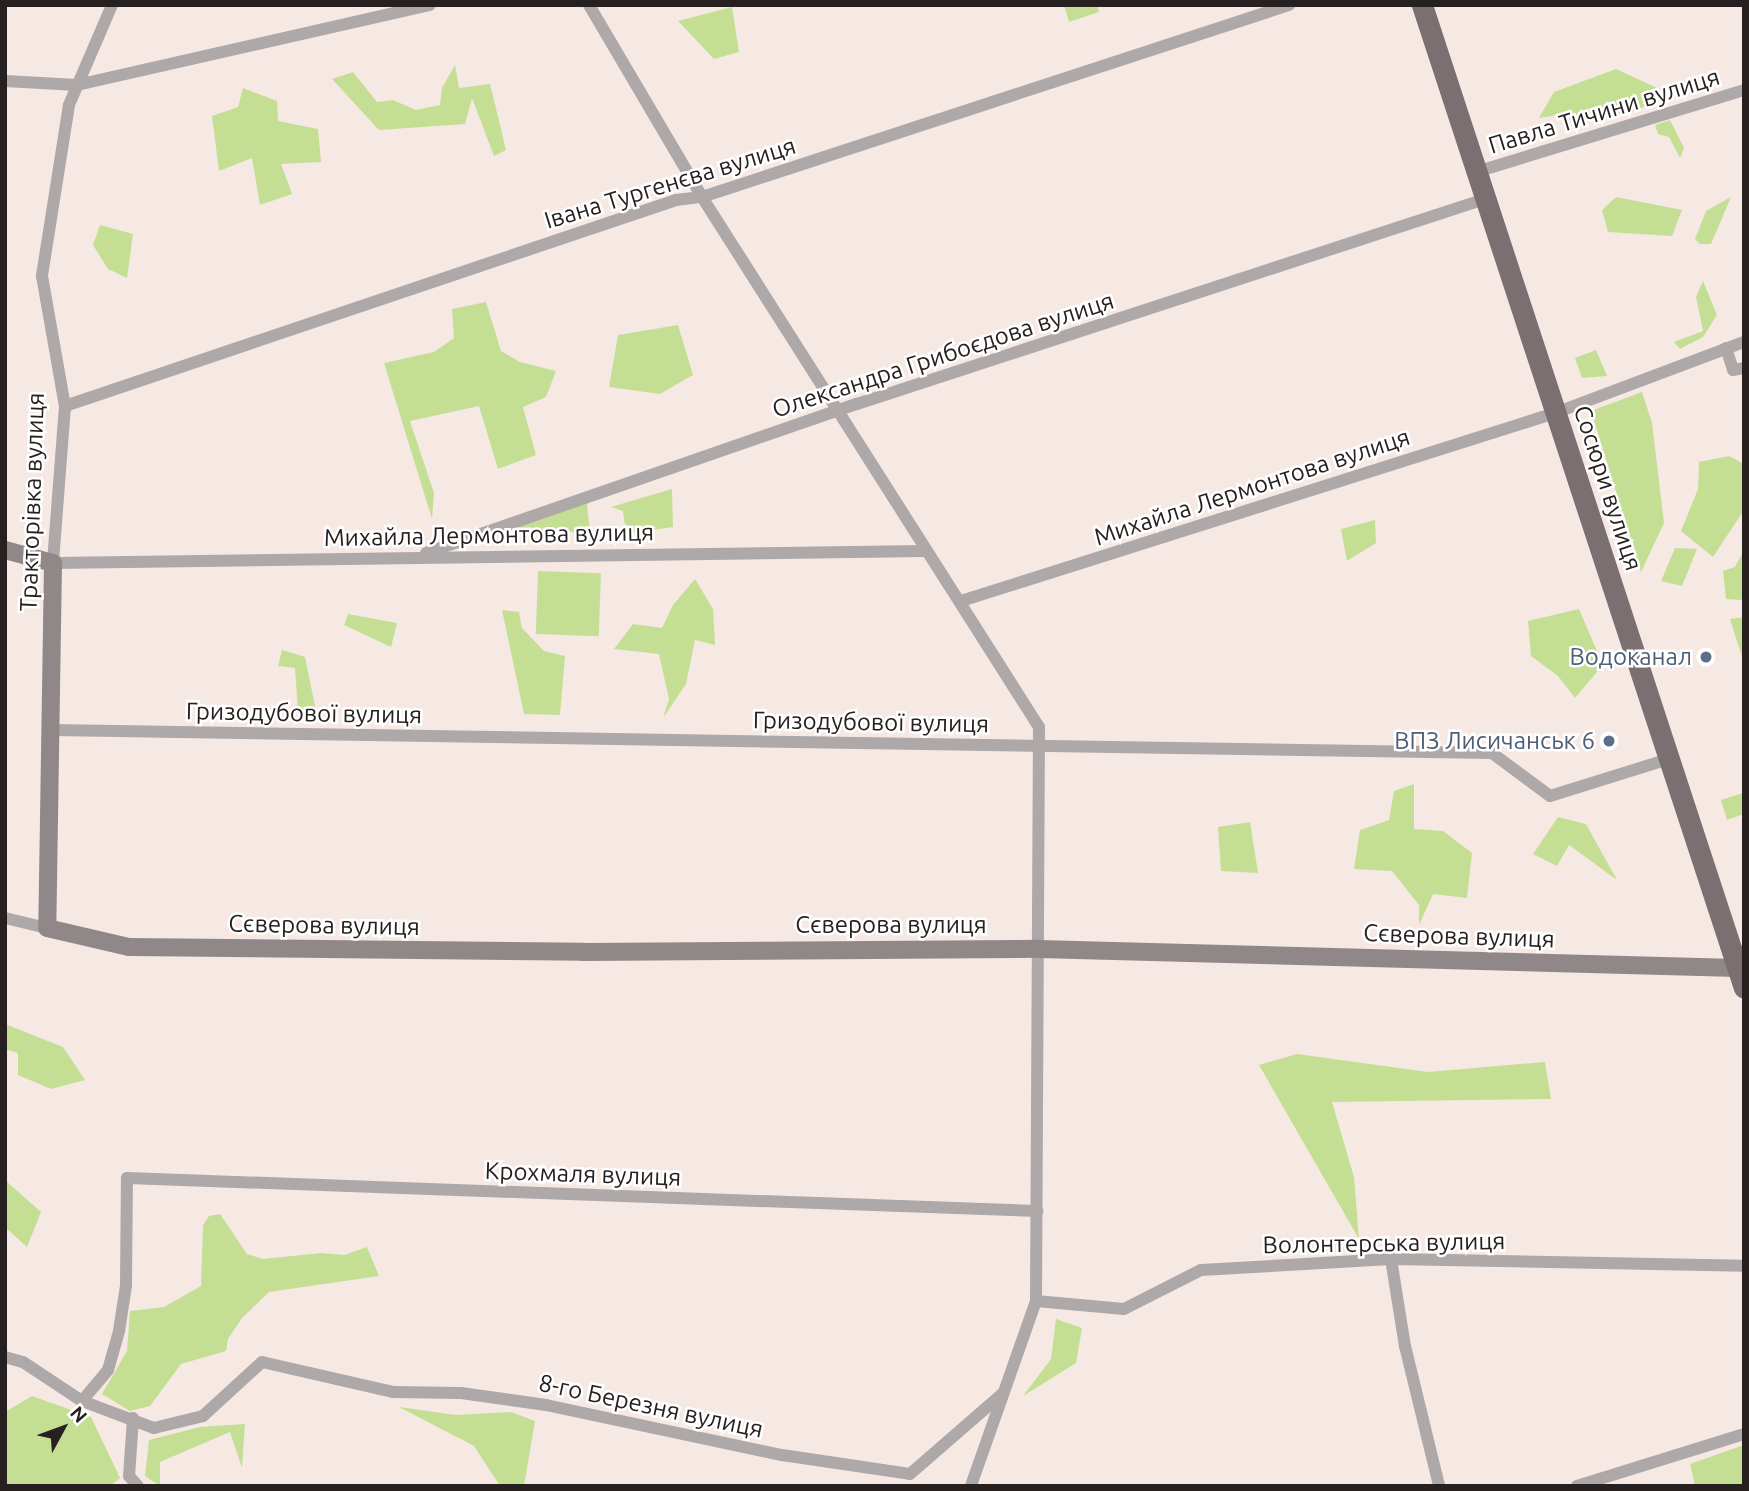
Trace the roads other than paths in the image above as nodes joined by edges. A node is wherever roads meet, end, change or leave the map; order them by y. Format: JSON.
{"nodes":[{"id":1,"x":112,"y":5,"type":"edge"},
{"id":2,"x":430,"y":5,"type":"edge"},
{"id":3,"x":589,"y":5,"type":"edge"},
{"id":4,"x":1289,"y":5,"type":"edge"},
{"id":5,"x":1422,"y":5,"type":"edge"},
{"id":6,"x":5,"y":81,"type":"edge"},
{"id":7,"x":77,"y":85,"type":"junction"},
{"id":8,"x":1744,"y":90,"type":"edge"},
{"id":9,"x":1476,"y":172,"type":"junction"},
{"id":10,"x":702,"y":197,"type":"junction"},
{"id":11,"x":1485,"y":199,"type":"junction"},
{"id":12,"x":1744,"y":342,"type":"edge"},
{"id":13,"x":1726,"y":348,"type":"junction"},
{"id":14,"x":1744,"y":368,"type":"edge"},
{"id":15,"x":65,"y":406,"type":"junction"},
{"id":16,"x":835,"y":411,"type":"junction"},
{"id":17,"x":1555,"y":413,"type":"junction"},
{"id":18,"x":5,"y":550,"type":"edge"},
{"id":19,"x":925,"y":551,"type":"junction"},
{"id":20,"x":416,"y":556,"type":"junction"},
{"id":21,"x":53,"y":563,"type":"junction"},
{"id":22,"x":961,"y":601,"type":"junction"},
{"id":23,"x":53,"y":730,"type":"junction"},
{"id":24,"x":1040,"y":746,"type":"junction"},
{"id":25,"x":1669,"y":759,"type":"junction"},
{"id":26,"x":5,"y":918,"type":"edge"},
{"id":27,"x":47,"y":928,"type":"junction"},
{"id":28,"x":1039,"y":949,"type":"junction"},
{"id":29,"x":1741,"y":978,"type":"edge"},
{"id":30,"x":1037,"y":1211,"type":"junction"},
{"id":31,"x":1391,"y":1259,"type":"junction"},
{"id":32,"x":1744,"y":1266,"type":"edge"},
{"id":33,"x":1036,"y":1301,"type":"junction"},
{"id":34,"x":5,"y":1357,"type":"edge"},
{"id":35,"x":1003,"y":1393,"type":"junction"},
{"id":36,"x":82,"y":1401,"type":"junction"},
{"id":37,"x":133,"y":1418,"type":"junction"},
{"id":38,"x":1744,"y":1434,"type":"edge"},
{"id":39,"x":910,"y":1474,"type":"junction"},
{"id":40,"x":138,"y":1486,"type":"edge"},
{"id":41,"x":901,"y":1486,"type":"edge"},
{"id":42,"x":971,"y":1486,"type":"edge"},
{"id":43,"x":1439,"y":1486,"type":"edge"},
{"id":44,"x":1577,"y":1486,"type":"edge"}],
"edges":[{"from":1,"to":7,"type":"street","name":"Тракторівка вулиця"},
{"from":2,"to":7,"type":"street"},
{"from":3,"to":10,"type":"street"},
{"from":4,"to":10,"type":"street","name":"Івана Тургенєва вулиця"},
{"from":5,"to":9,"type":"main road","name":"Сосюри вулиця"},
{"from":6,"to":7,"type":"street"},
{"from":7,"to":15,"type":"street","name":"Тракторівка вулиця"},
{"from":8,"to":9,"type":"street","name":"Павла Тичини вулиця"},
{"from":9,"to":11,"type":"main road","name":"Сосюри вулиця"},
{"from":10,"to":15,"type":"street","name":"Івана Тургенєва вулиця"},
{"from":10,"to":16,"type":"street"},
{"from":11,"to":16,"type":"street","name":"Олександра Грибоєдова вулиця"},
{"from":11,"to":17,"type":"main road","name":"Сосюри вулиця"},
{"from":12,"to":13,"type":"street","name":"Михайла Лермонтова вулиця"},
{"from":13,"to":14,"type":"street"},
{"from":13,"to":17,"type":"street","name":"Михайла Лермонтова вулиця"},
{"from":15,"to":21,"type":"street","name":"Тракторівка вулиця"},
{"from":16,"to":19,"type":"street"},
{"from":16,"to":20,"type":"street","name":"Олександра Грибоєдова вулиця"},
{"from":17,"to":22,"type":"street","name":"Михайла Лермонтова вулиця"},
{"from":17,"to":25,"type":"main road","name":"Сосюри вулиця"},
{"from":18,"to":21,"type":"main road"},
{"from":19,"to":20,"type":"street","name":"Михайла Лермонтова вулиця"},
{"from":19,"to":22,"type":"street"},
{"from":20,"to":21,"type":"street","name":"Михайла Лермонтова вулиця"},
{"from":21,"to":23,"type":"main road","name":"Тракторівка вулиця"},
{"from":22,"to":24,"type":"street"},
{"from":23,"to":24,"type":"street","name":"Гризодубової вулиця"},
{"from":23,"to":27,"type":"main road","name":"Тракторівка вулиця"},
{"from":24,"to":25,"type":"street","name":"Гризодубової вулиця"},
{"from":24,"to":28,"type":"street"},
{"from":25,"to":29,"type":"main road","name":"Сосюри вулиця"},
{"from":26,"to":27,"type":"street"},
{"from":27,"to":28,"type":"main road","name":"Сєверова вулиця"},
{"from":28,"to":29,"type":"main road","name":"Сєверова вулиця"},
{"from":28,"to":30,"type":"street"},
{"from":30,"to":33,"type":"street"},
{"from":30,"to":36,"type":"street","name":"Крохмаля вулиця"},
{"from":31,"to":32,"type":"street","name":"Волонтерська вулиця"},
{"from":31,"to":33,"type":"street","name":"Волонтерська вулиця"},
{"from":31,"to":43,"type":"street"},
{"from":33,"to":35,"type":"street"},
{"from":34,"to":36,"type":"street"},
{"from":35,"to":39,"type":"street"},
{"from":35,"to":42,"type":"street"},
{"from":36,"to":37,"type":"street"},
{"from":37,"to":39,"type":"street","name":"8-го Березня вулиця"},
{"from":37,"to":40,"type":"street"},
{"from":38,"to":44,"type":"street"},
{"from":39,"to":41,"type":"street"}]}
